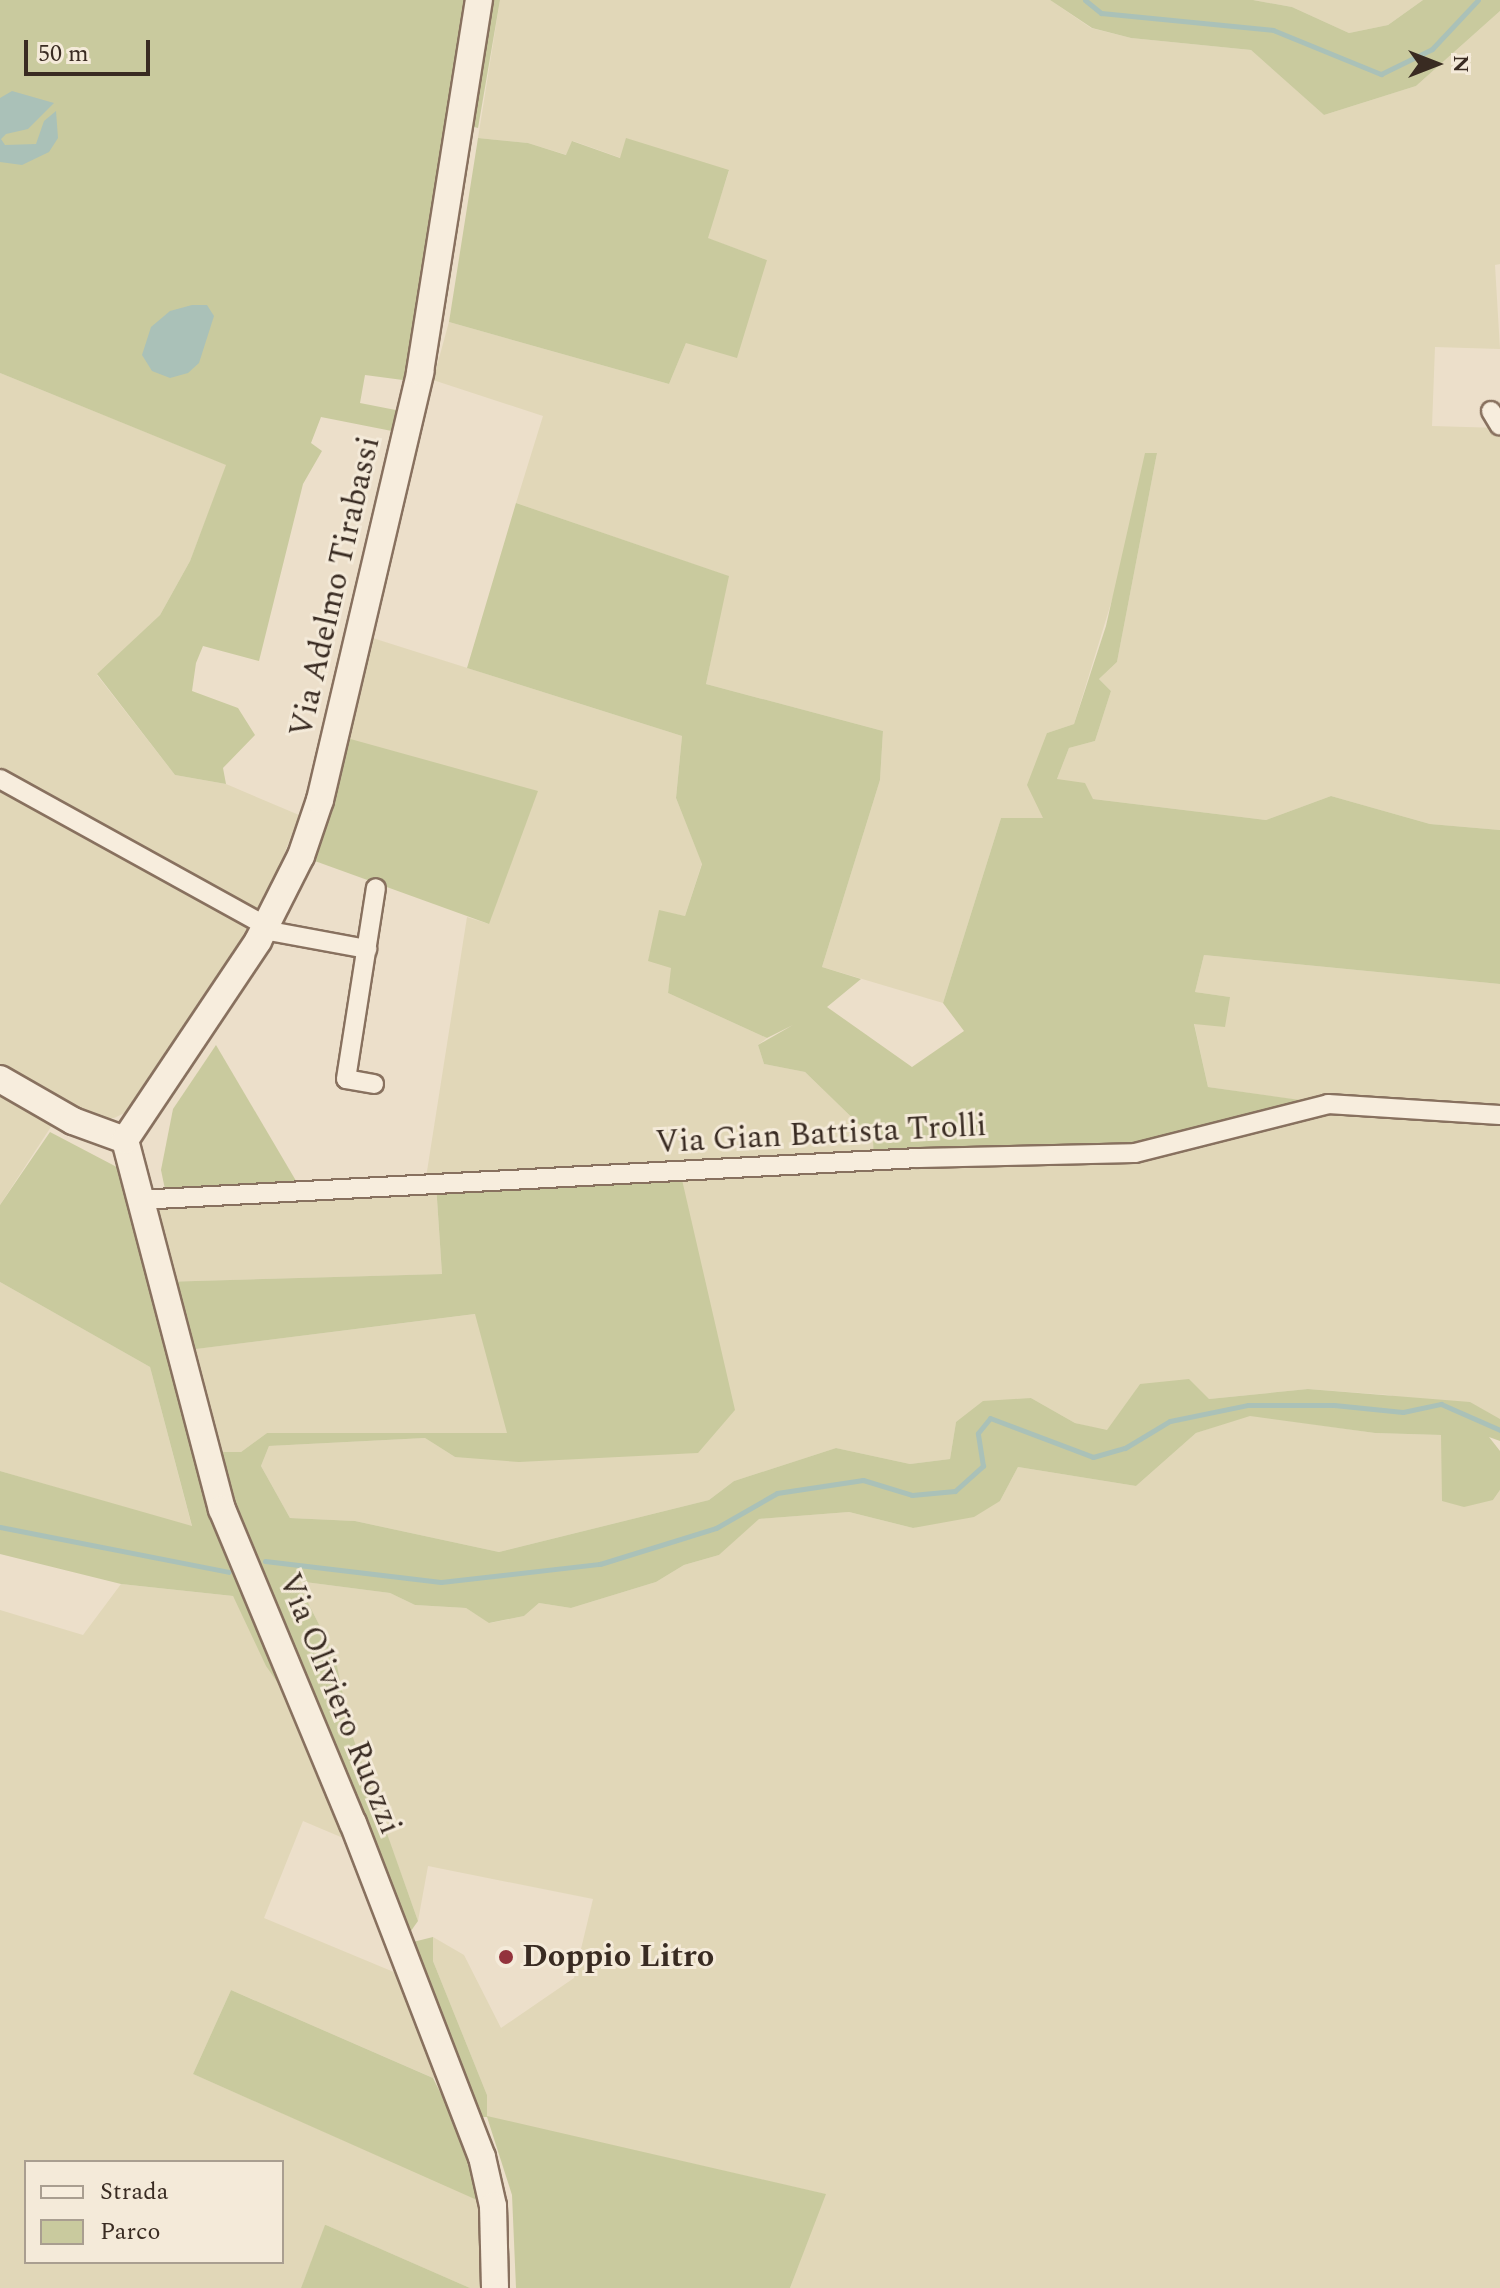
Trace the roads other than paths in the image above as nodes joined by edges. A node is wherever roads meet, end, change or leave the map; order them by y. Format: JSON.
{"nodes":[{"id":1,"x":479,"y":0,"type":"edge"},
{"id":2,"x":0,"y":779,"type":"edge"},
{"id":3,"x":376,"y":888,"type":"dead end"},
{"id":4,"x":265,"y":928,"type":"junction"},
{"id":5,"x":367,"y":949,"type":"junction"},
{"id":6,"x":0,"y":1079,"type":"edge"},
{"id":7,"x":374,"y":1084,"type":"dead end"},
{"id":8,"x":1500,"y":1115,"type":"edge"},
{"id":9,"x":125,"y":1140,"type":"junction"},
{"id":10,"x":138,"y":1200,"type":"junction"},
{"id":11,"x":495,"y":2288,"type":"edge"}],
"edges":[{"from":1,"to":4,"type":"street","name":"Via Adelmo Tirabassi"},
{"from":2,"to":4,"type":"street"},
{"from":3,"to":5,"type":"street"},
{"from":4,"to":5,"type":"street"},
{"from":4,"to":9,"type":"street","name":"Via Adelmo Tirabassi"},
{"from":5,"to":7,"type":"street"},
{"from":6,"to":9,"type":"street"},
{"from":8,"to":10,"type":"street","name":"Via Gian Battista Trolli"},
{"from":9,"to":10,"type":"street","name":"Via Oliviero Ruozzi"},
{"from":10,"to":11,"type":"street","name":"Via Oliviero Ruozzi"}]}
